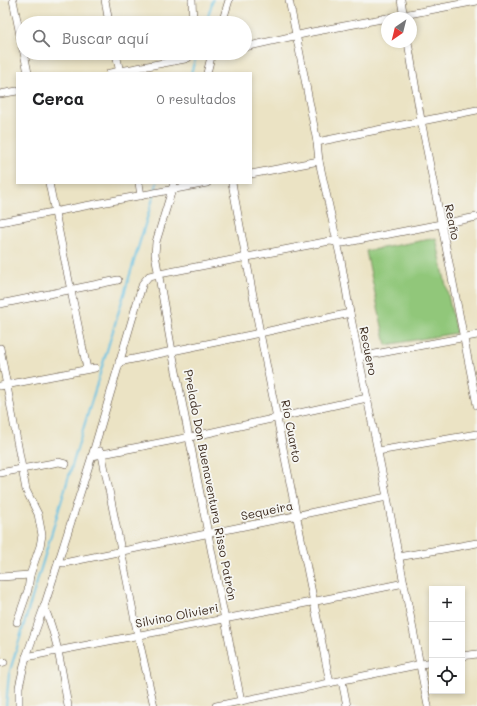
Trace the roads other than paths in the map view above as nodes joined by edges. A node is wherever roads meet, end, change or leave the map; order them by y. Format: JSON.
{"nodes":[{"id":1,"x":13,"y":0,"type":"edge"},
{"id":2,"x":105,"y":0,"type":"edge"},
{"id":3,"x":192,"y":0,"type":"edge"},
{"id":4,"x":229,"y":0,"type":"edge"},
{"id":5,"x":289,"y":0,"type":"edge"},
{"id":6,"x":400,"y":0,"type":"edge"},
{"id":7,"x":477,"y":1,"type":"edge"},
{"id":8,"x":403,"y":12,"type":"edge"},
{"id":9,"x":417,"y":13,"type":"edge"},
{"id":10,"x":16,"y":16,"type":"edge"},
{"id":11,"x":108,"y":16,"type":"edge"},
{"id":12,"x":193,"y":16,"type":"edge"},
{"id":13,"x":224,"y":16,"type":"edge"},
{"id":14,"x":381,"y":19,"type":"edge"},
{"id":15,"x":296,"y":36,"type":"junction"},
{"id":16,"x":252,"y":45,"type":"edge"},
{"id":17,"x":409,"y":48,"type":"edge"},
{"id":18,"x":25,"y":60,"type":"edge"},
{"id":19,"x":117,"y":60,"type":"edge"},
{"id":20,"x":179,"y":60,"type":"edge"},
{"id":21,"x":211,"y":60,"type":"edge"},
{"id":22,"x":28,"y":72,"type":"edge"},
{"id":23,"x":119,"y":72,"type":"edge"},
{"id":24,"x":207,"y":72,"type":"edge"},
{"id":25,"x":16,"y":91,"type":"edge"},
{"id":26,"x":0,"y":94,"type":"edge"},
{"id":27,"x":477,"y":110,"type":"edge"},
{"id":28,"x":421,"y":120,"type":"junction"},
{"id":29,"x":317,"y":142,"type":"junction"},
{"id":30,"x":319,"y":161,"type":"junction"},
{"id":31,"x":252,"y":174,"type":"edge"},
{"id":32,"x":49,"y":184,"type":"edge"},
{"id":33,"x":139,"y":184,"type":"edge"},
{"id":34,"x":174,"y":184,"type":"edge"},
{"id":35,"x":202,"y":184,"type":"edge"},
{"id":36,"x":232,"y":184,"type":"edge"},
{"id":37,"x":171,"y":191,"type":"junction"},
{"id":38,"x":141,"y":196,"type":"junction"},
{"id":39,"x":55,"y":212,"type":"junction"},
{"id":40,"x":477,"y":217,"type":"edge"},
{"id":41,"x":0,"y":222,"type":"edge"},
{"id":42,"x":441,"y":224,"type":"junction"},
{"id":43,"x":336,"y":242,"type":"junction"},
{"id":44,"x":246,"y":256,"type":"junction"},
{"id":45,"x":158,"y":273,"type":"junction"},
{"id":46,"x":118,"y":280,"type":"dead end"},
{"id":47,"x":70,"y":290,"type":"junction"},
{"id":48,"x":0,"y":304,"type":"edge"},
{"id":49,"x":350,"y":313,"type":"junction"},
{"id":50,"x":260,"y":333,"type":"junction"},
{"id":51,"x":477,"y":335,"type":"edge"},
{"id":52,"x":464,"y":338,"type":"junction"},
{"id":53,"x":0,"y":348,"type":"edge"},
{"id":54,"x":172,"y":351,"type":"junction"},
{"id":55,"x":359,"y":357,"type":"junction"},
{"id":56,"x":119,"y":362,"type":"junction"},
{"id":57,"x":95,"y":368,"type":"dead end"},
{"id":58,"x":87,"y":369,"type":"junction"},
{"id":59,"x":4,"y":385,"type":"edge"},
{"id":60,"x":367,"y":398,"type":"junction"},
{"id":61,"x":477,"y":405,"type":"edge"},
{"id":62,"x":278,"y":417,"type":"junction"},
{"id":63,"x":477,"y":434,"type":"edge"},
{"id":64,"x":190,"y":437,"type":"junction"},
{"id":65,"x":96,"y":444,"type":"junction"},
{"id":66,"x":378,"y":451,"type":"junction"},
{"id":67,"x":102,"y":455,"type":"junction"},
{"id":68,"x":92,"y":456,"type":"junction"},
{"id":69,"x":66,"y":464,"type":"dead end"},
{"id":70,"x":23,"y":468,"type":"junction"},
{"id":71,"x":0,"y":473,"type":"edge"},
{"id":72,"x":387,"y":497,"type":"junction"},
{"id":73,"x":296,"y":516,"type":"junction"},
{"id":74,"x":208,"y":534,"type":"junction"},
{"id":75,"x":477,"y":543,"type":"edge"},
{"id":76,"x":122,"y":552,"type":"junction"},
{"id":77,"x":398,"y":557,"type":"junction"},
{"id":78,"x":58,"y":562,"type":"junction"},
{"id":79,"x":30,"y":575,"type":"junction"},
{"id":80,"x":0,"y":577,"type":"edge"},
{"id":81,"x":404,"y":583,"type":"junction"},
{"id":82,"x":314,"y":602,"type":"junction"},
{"id":83,"x":44,"y":607,"type":"junction"},
{"id":84,"x":225,"y":618,"type":"junction"},
{"id":85,"x":17,"y":622,"type":"dead end"},
{"id":86,"x":138,"y":636,"type":"junction"},
{"id":87,"x":57,"y":651,"type":"junction"},
{"id":88,"x":477,"y":654,"type":"edge"},
{"id":89,"x":465,"y":656,"type":"edge"},
{"id":90,"x":26,"y":657,"type":"junction"},
{"id":91,"x":429,"y":663,"type":"edge"},
{"id":92,"x":419,"y":665,"type":"junction"},
{"id":93,"x":342,"y":681,"type":"junction"},
{"id":94,"x":330,"y":683,"type":"junction"},
{"id":95,"x":241,"y":701,"type":"junction"},
{"id":96,"x":254,"y":702,"type":"edge"},
{"id":97,"x":19,"y":706,"type":"edge"},
{"id":98,"x":68,"y":706,"type":"edge"},
{"id":99,"x":154,"y":706,"type":"edge"},
{"id":100,"x":216,"y":706,"type":"edge"},
{"id":101,"x":347,"y":706,"type":"edge"},
{"id":102,"x":428,"y":706,"type":"edge"}],
"edges":[{"from":1,"to":10,"type":"street"},
{"from":2,"to":11,"type":"street"},
{"from":3,"to":12,"type":"street"},
{"from":4,"to":13,"type":"street"},
{"from":5,"to":15,"type":"street","name":"Recuero"},
{"from":6,"to":8,"type":"street"},
{"from":7,"to":9,"type":"street"},
{"from":14,"to":15,"type":"street"},
{"from":15,"to":16,"type":"street"},
{"from":15,"to":29,"type":"street","name":"Recuero"},
{"from":17,"to":28,"type":"street","name":"Reaño"},
{"from":18,"to":22,"type":"street"},
{"from":19,"to":23,"type":"street"},
{"from":20,"to":23,"type":"street"},
{"from":21,"to":24,"type":"street"},
{"from":25,"to":26,"type":"street"},
{"from":27,"to":28,"type":"street"},
{"from":28,"to":29,"type":"street"},
{"from":28,"to":42,"type":"street","name":"Reaño"},
{"from":29,"to":30,"type":"street","name":"Recuero"},
{"from":30,"to":31,"type":"street"},
{"from":30,"to":43,"type":"street","name":"Recuero"},
{"from":32,"to":39,"type":"street"},
{"from":33,"to":38,"type":"street"},
{"from":34,"to":37,"type":"street","name":"Prelado Don Buenaventura Risso Patrón"},
{"from":35,"to":37,"type":"street"},
{"from":36,"to":44,"type":"street","name":"Río Cuarto"},
{"from":37,"to":38,"type":"street"},
{"from":37,"to":45,"type":"street","name":"Prelado Don Buenaventura Risso Patrón"},
{"from":38,"to":39,"type":"street"},
{"from":39,"to":41,"type":"street"},
{"from":39,"to":47,"type":"street"},
{"from":40,"to":42,"type":"street"},
{"from":42,"to":43,"type":"street"},
{"from":42,"to":52,"type":"street","name":"Reaño"},
{"from":43,"to":44,"type":"street"},
{"from":43,"to":49,"type":"street","name":"Recuero"},
{"from":44,"to":45,"type":"street"},
{"from":44,"to":50,"type":"street","name":"Río Cuarto"},
{"from":45,"to":54,"type":"street","name":"Prelado Don Buenaventura Risso Patrón"},
{"from":45,"to":56,"type":"street"},
{"from":46,"to":47,"type":"street"},
{"from":47,"to":48,"type":"street"},
{"from":47,"to":58,"type":"street"},
{"from":49,"to":50,"type":"street"},
{"from":49,"to":55,"type":"street","name":"Recuero"},
{"from":50,"to":54,"type":"street"},
{"from":50,"to":62,"type":"street","name":"Río Cuarto"},
{"from":51,"to":52,"type":"street"},
{"from":52,"to":55,"type":"street"},
{"from":52,"to":61,"type":"street","name":"Reaño"},
{"from":53,"to":59,"type":"street"},
{"from":54,"to":56,"type":"street"},
{"from":54,"to":64,"type":"street","name":"Prelado Don Buenaventura Risso Patrón"},
{"from":55,"to":60,"type":"street","name":"Recuero"},
{"from":56,"to":65,"type":"street"},
{"from":57,"to":58,"type":"street"},
{"from":58,"to":59,"type":"street"},
{"from":59,"to":70,"type":"street"},
{"from":60,"to":62,"type":"street"},
{"from":60,"to":66,"type":"street","name":"Recuero"},
{"from":62,"to":64,"type":"street"},
{"from":62,"to":73,"type":"street","name":"Río Cuarto"},
{"from":63,"to":66,"type":"street"},
{"from":64,"to":67,"type":"street"},
{"from":64,"to":74,"type":"street","name":"Prelado Don Buenaventura Risso Patrón"},
{"from":65,"to":67,"type":"street"},
{"from":65,"to":68,"type":"street"},
{"from":66,"to":72,"type":"street","name":"Recuero"},
{"from":67,"to":68,"type":"street"},
{"from":67,"to":76,"type":"street"},
{"from":68,"to":78,"type":"street"},
{"from":69,"to":70,"type":"street"},
{"from":70,"to":71,"type":"street"},
{"from":70,"to":79,"type":"street"},
{"from":72,"to":73,"type":"street","name":"Sequeira"},
{"from":72,"to":77,"type":"street","name":"Recuero"},
{"from":73,"to":74,"type":"street","name":"Sequeira"},
{"from":73,"to":82,"type":"street","name":"Río Cuarto"},
{"from":74,"to":76,"type":"street","name":"Sequeira"},
{"from":74,"to":84,"type":"street","name":"Prelado Don Buenaventura Risso Patrón"},
{"from":75,"to":77,"type":"street"},
{"from":76,"to":78,"type":"street","name":"Sequeira"},
{"from":76,"to":86,"type":"street"},
{"from":77,"to":81,"type":"street","name":"Recuero"},
{"from":78,"to":83,"type":"street"},
{"from":79,"to":80,"type":"street"},
{"from":79,"to":85,"type":"street"},
{"from":81,"to":82,"type":"street","name":"Silvino Olivieri"},
{"from":81,"to":92,"type":"street","name":"Recuero"},
{"from":82,"to":84,"type":"street","name":"Silvino Olivieri"},
{"from":82,"to":94,"type":"street","name":"Río Cuarto"},
{"from":83,"to":87,"type":"street"},
{"from":83,"to":90,"type":"street"},
{"from":84,"to":86,"type":"street","name":"Silvino Olivieri"},
{"from":84,"to":95,"type":"street","name":"Prelado Don Buenaventura Risso Patrón"},
{"from":86,"to":87,"type":"street","name":"Silvino Olivieri"},
{"from":86,"to":99,"type":"street"},
{"from":87,"to":90,"type":"street","name":"Silvino Olivieri"},
{"from":87,"to":98,"type":"street"},
{"from":88,"to":89,"type":"street"},
{"from":90,"to":97,"type":"street"},
{"from":91,"to":92,"type":"street"},
{"from":92,"to":93,"type":"street"},
{"from":92,"to":102,"type":"street","name":"Recuero"},
{"from":93,"to":94,"type":"street"},
{"from":93,"to":101,"type":"street"},
{"from":94,"to":96,"type":"street"},
{"from":95,"to":96,"type":"street"},
{"from":95,"to":100,"type":"street"}]}
